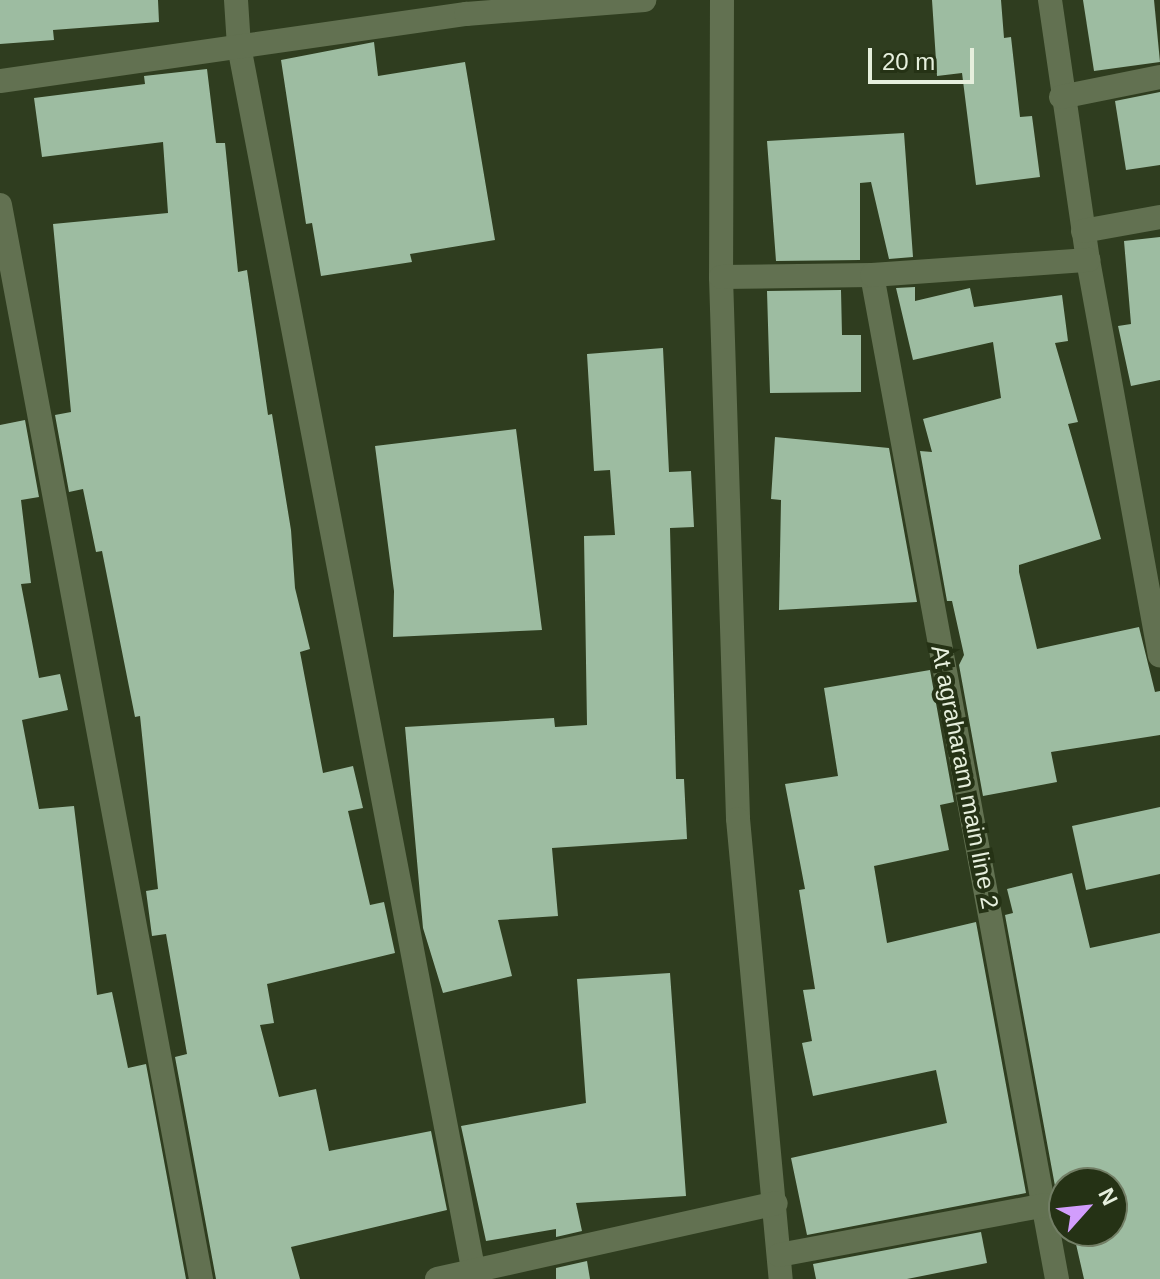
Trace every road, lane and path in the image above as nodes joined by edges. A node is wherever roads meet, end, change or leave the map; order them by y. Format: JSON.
{"nodes":[{"id":1,"x":236,"y":0,"type":"edge"},
{"id":2,"x":644,"y":0,"type":"edge"},
{"id":3,"x":722,"y":0,"type":"edge"},
{"id":4,"x":1050,"y":0,"type":"edge"},
{"id":5,"x":466,"y":7,"type":"edge"},
{"id":6,"x":239,"y":46,"type":"junction"},
{"id":7,"x":1160,"y":77,"type":"edge"},
{"id":8,"x":0,"y":81,"type":"edge"},
{"id":9,"x":1061,"y":97,"type":"junction"},
{"id":10,"x":0,"y":205,"type":"edge"},
{"id":11,"x":1160,"y":217,"type":"edge"},
{"id":12,"x":1083,"y":231,"type":"junction"},
{"id":13,"x":1088,"y":260,"type":"junction"},
{"id":14,"x":872,"y":275,"type":"junction"},
{"id":15,"x":721,"y":277,"type":"junction"},
{"id":16,"x":1160,"y":656,"type":"edge"},
{"id":17,"x":776,"y":1203,"type":"junction"},
{"id":18,"x":1045,"y":1205,"type":"junction"},
{"id":19,"x":780,"y":1267,"type":"edge"},
{"id":20,"x":475,"y":1276,"type":"edge"},
{"id":21,"x":201,"y":1279,"type":"edge"},
{"id":22,"x":437,"y":1279,"type":"edge"},
{"id":23,"x":1057,"y":1279,"type":"edge"}],
"edges":[{"from":1,"to":6,"type":"street"},
{"from":2,"to":5,"type":"street"},
{"from":3,"to":15,"type":"street"},
{"from":4,"to":9,"type":"street"},
{"from":5,"to":6,"type":"street"},
{"from":6,"to":8,"type":"street"},
{"from":6,"to":20,"type":"street"},
{"from":7,"to":9,"type":"street"},
{"from":9,"to":12,"type":"street"},
{"from":10,"to":21,"type":"street"},
{"from":11,"to":12,"type":"street"},
{"from":12,"to":13,"type":"street"},
{"from":13,"to":14,"type":"street"},
{"from":13,"to":16,"type":"street"},
{"from":14,"to":15,"type":"street"},
{"from":14,"to":18,"type":"street","name":"At agraharam main line 2"},
{"from":15,"to":17,"type":"street"},
{"from":17,"to":19,"type":"street"},
{"from":17,"to":20,"type":"street"},
{"from":18,"to":19,"type":"street"},
{"from":18,"to":23,"type":"street","name":"At agraharam main line 2"},
{"from":20,"to":22,"type":"street"}]}
